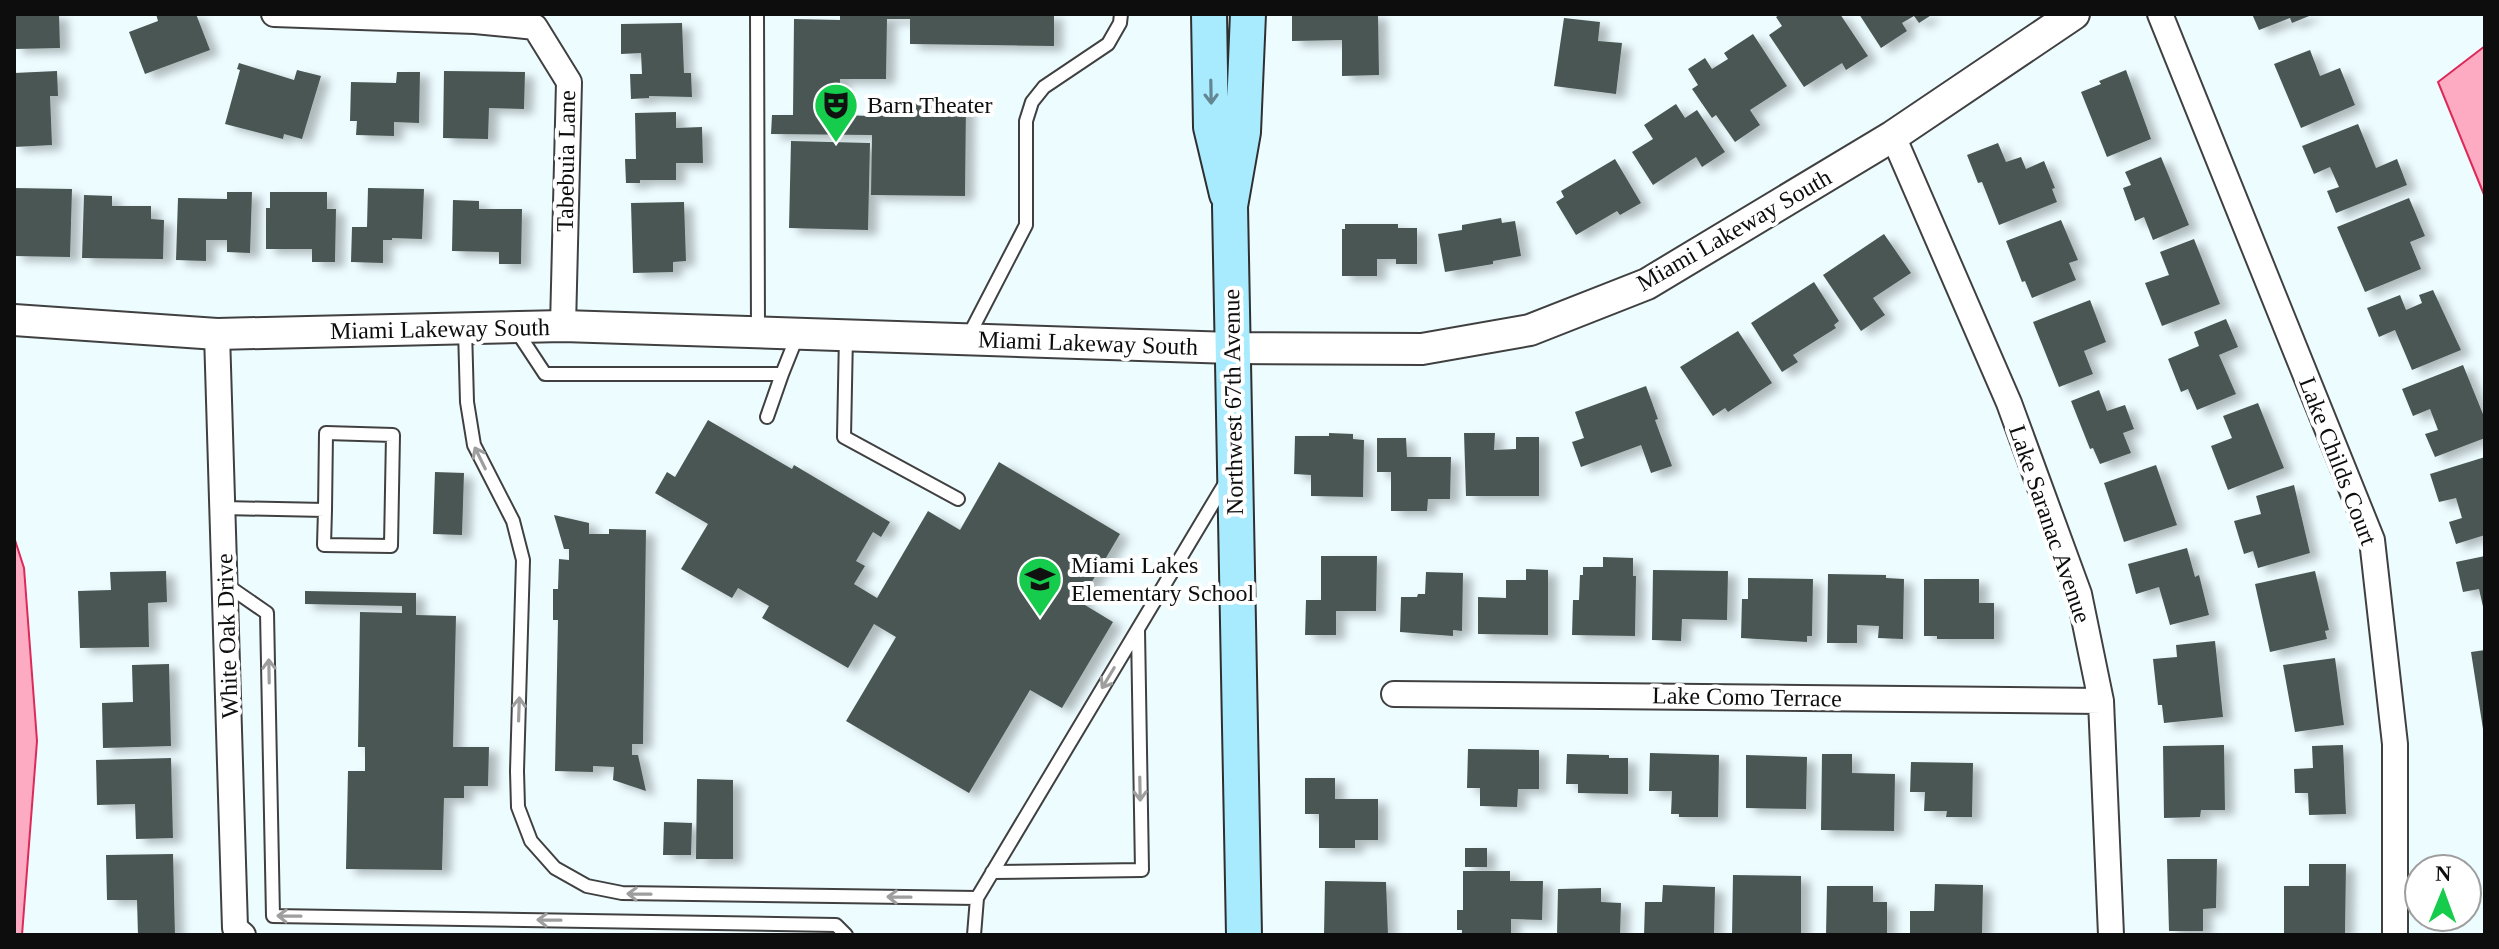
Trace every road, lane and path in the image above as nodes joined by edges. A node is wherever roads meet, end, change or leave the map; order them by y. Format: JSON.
{"nodes":[{"id":1,"x":274,"y":14,"type":"edge"},
{"id":2,"x":757,"y":14,"type":"edge"},
{"id":3,"x":1121,"y":14,"type":"edge"},
{"id":4,"x":1209,"y":14,"type":"edge"},
{"id":5,"x":1248,"y":14,"type":"edge"},
{"id":6,"x":2074,"y":14,"type":"edge"},
{"id":7,"x":2160,"y":14,"type":"edge"},
{"id":8,"x":1893,"y":136,"type":"junction"},
{"id":9,"x":1230,"y":206,"type":"junction"},
{"id":10,"x":14,"y":320,"type":"edge"},
{"id":11,"x":563,"y":326,"type":"junction"},
{"id":12,"x":514,"y":327,"type":"junction"},
{"id":13,"x":465,"y":328,"type":"junction"},
{"id":14,"x":758,"y":332,"type":"junction"},
{"id":15,"x":217,"y":334,"type":"junction"},
{"id":16,"x":798,"y":334,"type":"junction"},
{"id":17,"x":846,"y":335,"type":"junction"},
{"id":18,"x":967,"y":340,"type":"junction"},
{"id":19,"x":1232,"y":348,"type":"junction"},
{"id":20,"x":782,"y":374,"type":"junction"},
{"id":21,"x":767,"y":417,"type":"dead end"},
{"id":22,"x":1235,"y":467,"type":"junction"},
{"id":23,"x":958,"y":499,"type":"dead end"},
{"id":24,"x":223,"y":508,"type":"junction"},
{"id":25,"x":325,"y":510,"type":"junction"},
{"id":26,"x":225,"y":584,"type":"junction"},
{"id":27,"x":1138,"y":627,"type":"junction"},
{"id":28,"x":1394,"y":694,"type":"dead end"},
{"id":29,"x":2101,"y":701,"type":"junction"},
{"id":30,"x":992,"y":872,"type":"junction"},
{"id":31,"x":977,"y":898,"type":"junction"},
{"id":32,"x":243,"y":935,"type":"edge"},
{"id":33,"x":846,"y":935,"type":"edge"},
{"id":34,"x":974,"y":935,"type":"edge"},
{"id":35,"x":1244,"y":935,"type":"edge"},
{"id":36,"x":2111,"y":935,"type":"edge"},
{"id":37,"x":2395,"y":935,"type":"edge"}],
"edges":[{"from":1,"to":11,"type":"street","name":"Tabebuia Lane"},
{"from":2,"to":14,"type":"lane"},
{"from":3,"to":18,"type":"lane"},
{"from":4,"to":9,"type":"main road","name":"Northwest 67th Avenue","one_way":true},
{"from":5,"to":9,"type":"main road","name":"Northwest 67th Avenue"},
{"from":6,"to":8,"type":"street","name":"Miami Lakeway South"},
{"from":7,"to":37,"type":"street","name":"Lake Childs Court"},
{"from":8,"to":19,"type":"street","name":"Miami Lakeway South"},
{"from":8,"to":29,"type":"street","name":"Lake Saranac Avenue"},
{"from":9,"to":19,"type":"main road","name":"Northwest 67th Avenue"},
{"from":10,"to":15,"type":"street","name":"Miami Lakeway South"},
{"from":11,"to":12,"type":"street","name":"Miami Lakeway South"},
{"from":11,"to":14,"type":"street","name":"Miami Lakeway South"},
{"from":12,"to":13,"type":"street","name":"Miami Lakeway South"},
{"from":12,"to":20,"type":"lane"},
{"from":13,"to":15,"type":"street","name":"Miami Lakeway South"},
{"from":31,"to":13,"type":"lane","one_way":true},
{"from":14,"to":16,"type":"street","name":"Miami Lakeway South"},
{"from":15,"to":24,"type":"street","name":"White Oak Drive"},
{"from":16,"to":17,"type":"street","name":"Miami Lakeway South"},
{"from":16,"to":20,"type":"lane"},
{"from":17,"to":18,"type":"street","name":"Miami Lakeway South"},
{"from":17,"to":23,"type":"lane"},
{"from":18,"to":19,"type":"street","name":"Miami Lakeway South"},
{"from":19,"to":22,"type":"main road","name":"Northwest 67th Avenue"},
{"from":20,"to":21,"type":"lane"},
{"from":22,"to":27,"type":"lane"},
{"from":22,"to":35,"type":"main road","name":"Northwest 67th Avenue"},
{"from":24,"to":25,"type":"lane"},
{"from":24,"to":26,"type":"street","name":"White Oak Drive"},
{"from":25,"to":25,"type":"lane"},
{"from":26,"to":32,"type":"street","name":"White Oak Drive"},
{"from":33,"to":26,"type":"lane","one_way":true},
{"from":27,"to":30,"type":"lane","one_way":true},
{"from":27,"to":30,"type":"lane","one_way":true},
{"from":28,"to":29,"type":"street","name":"Lake Como Terrace"},
{"from":29,"to":36,"type":"street","name":"Lake Saranac Avenue"},
{"from":30,"to":31,"type":"lane"},
{"from":31,"to":34,"type":"lane"}]}
